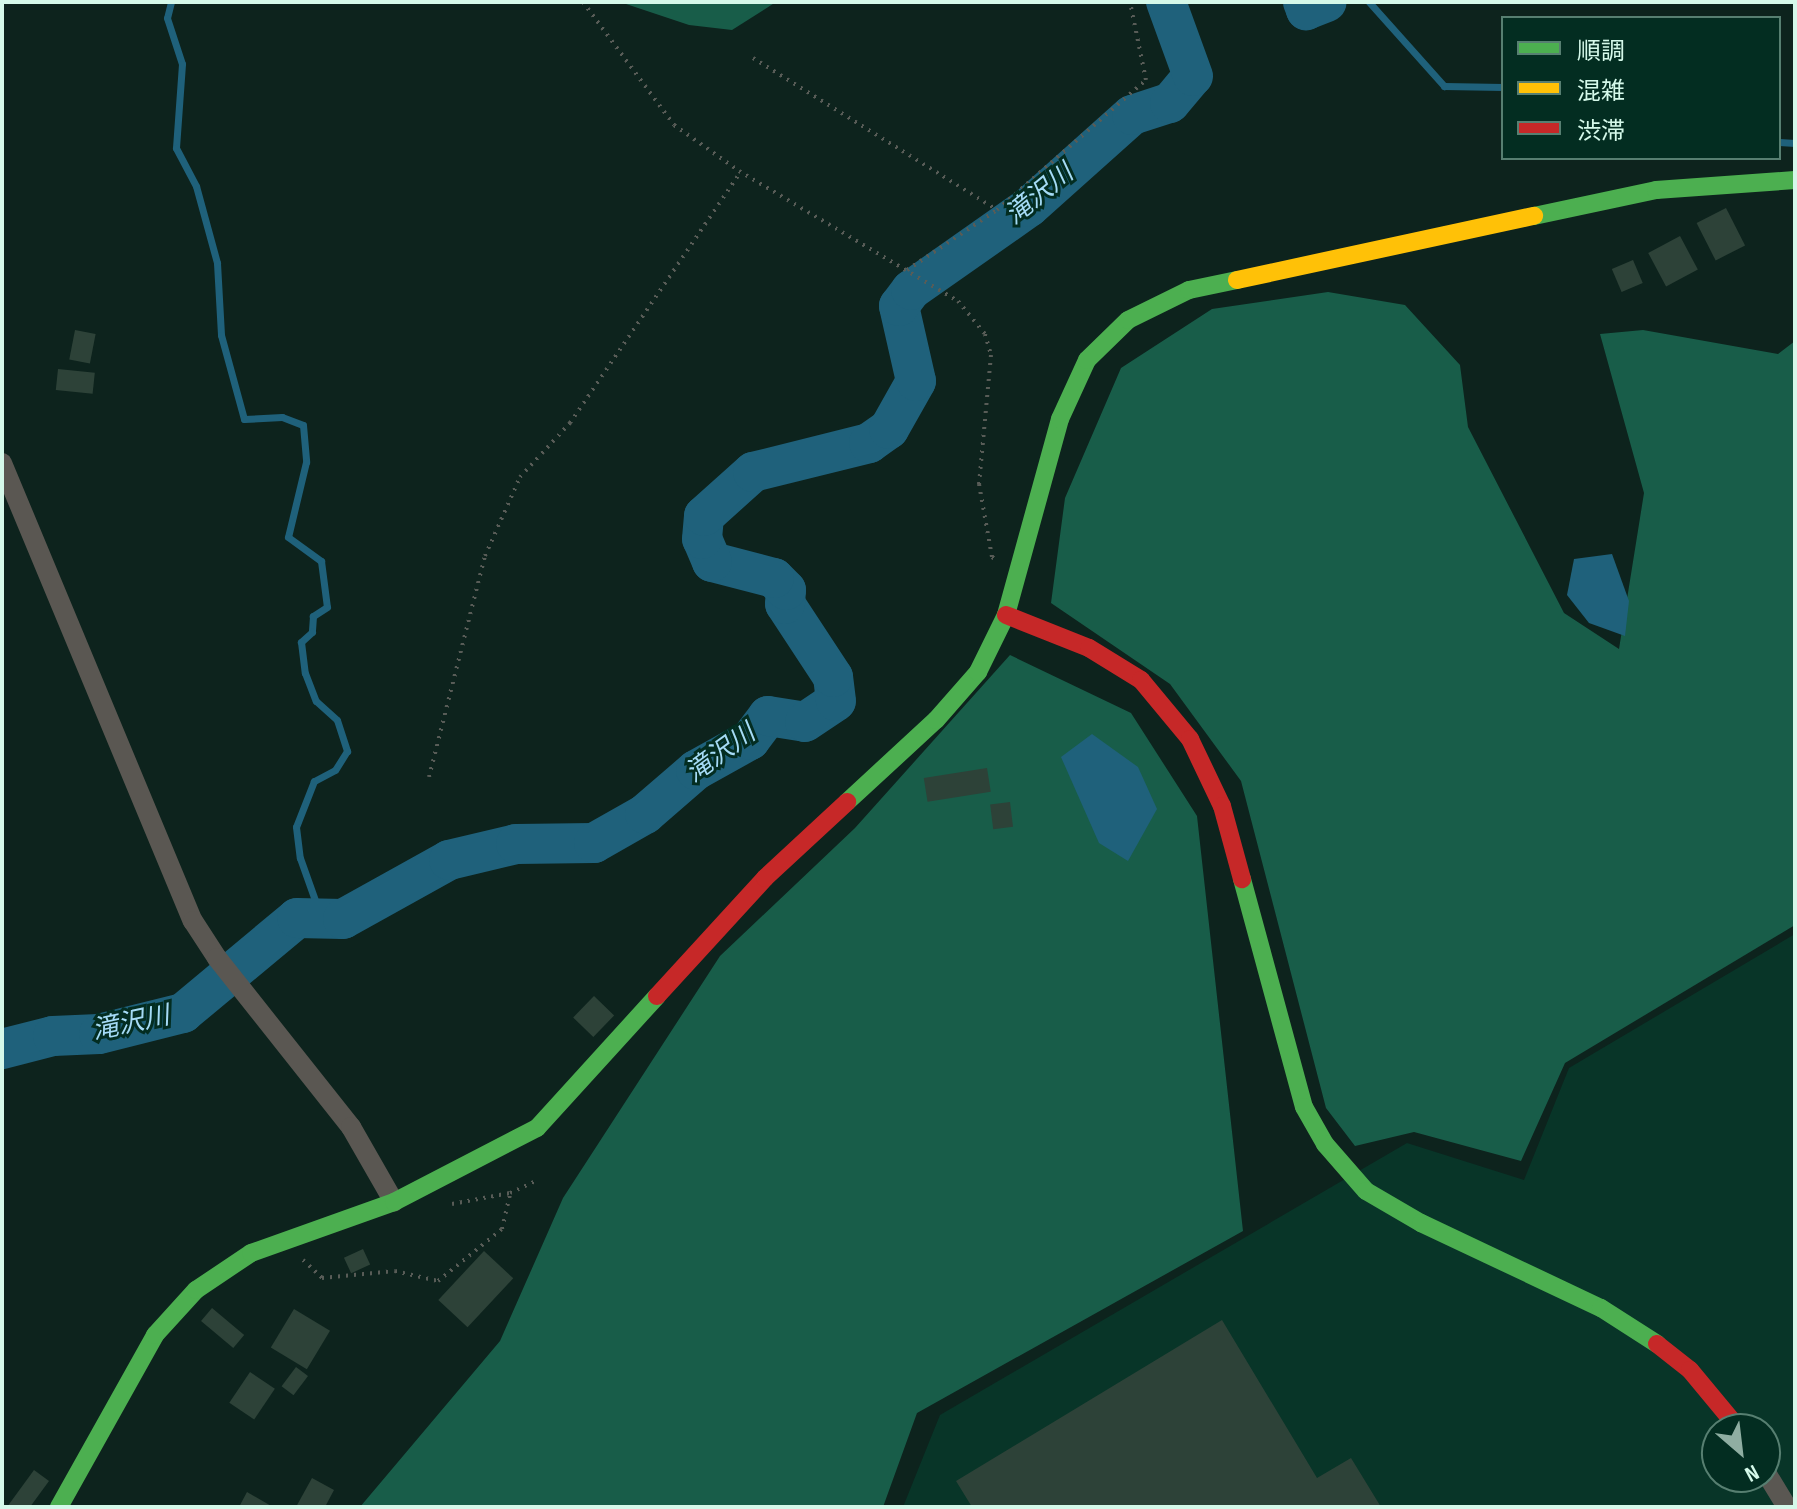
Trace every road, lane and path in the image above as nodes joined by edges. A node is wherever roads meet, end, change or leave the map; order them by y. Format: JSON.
{"nodes":[{"id":1,"x":583,"y":2,"type":"edge"},
{"id":2,"x":1130,"y":2,"type":"edge"},
{"id":3,"x":753,"y":58,"type":"dead end"},
{"id":4,"x":738,"y":176,"type":"dead end"},
{"id":5,"x":1795,"y":180,"type":"edge"},
{"id":6,"x":997,"y":210,"type":"junction"},
{"id":7,"x":907,"y":270,"type":"junction"},
{"id":8,"x":2,"y":463,"type":"edge"},
{"id":9,"x":1017,"y":572,"type":"junction"},
{"id":10,"x":1006,"y":615,"type":"junction"},
{"id":11,"x":429,"y":777,"type":"dead end"},
{"id":12,"x":510,"y":1193,"type":"dead end"},
{"id":13,"x":394,"y":1202,"type":"junction"},
{"id":14,"x":284,"y":1242,"type":"junction"},
{"id":15,"x":1726,"y":1413,"type":"edge"},
{"id":16,"x":59,"y":1507,"type":"edge"}],
"edges":[{"from":1,"to":7,"type":"path"},
{"from":2,"to":6,"type":"path"},
{"from":3,"to":6,"type":"path"},
{"from":4,"to":11,"type":"path"},
{"from":5,"to":9,"type":"street"},
{"from":6,"to":7,"type":"path"},
{"from":7,"to":9,"type":"path"},
{"from":8,"to":13,"type":"street"},
{"from":9,"to":10,"type":"street"},
{"from":10,"to":13,"type":"street"},
{"from":10,"to":15,"type":"street"},
{"from":12,"to":14,"type":"path"},
{"from":13,"to":14,"type":"street"},
{"from":14,"to":16,"type":"street"}]}
